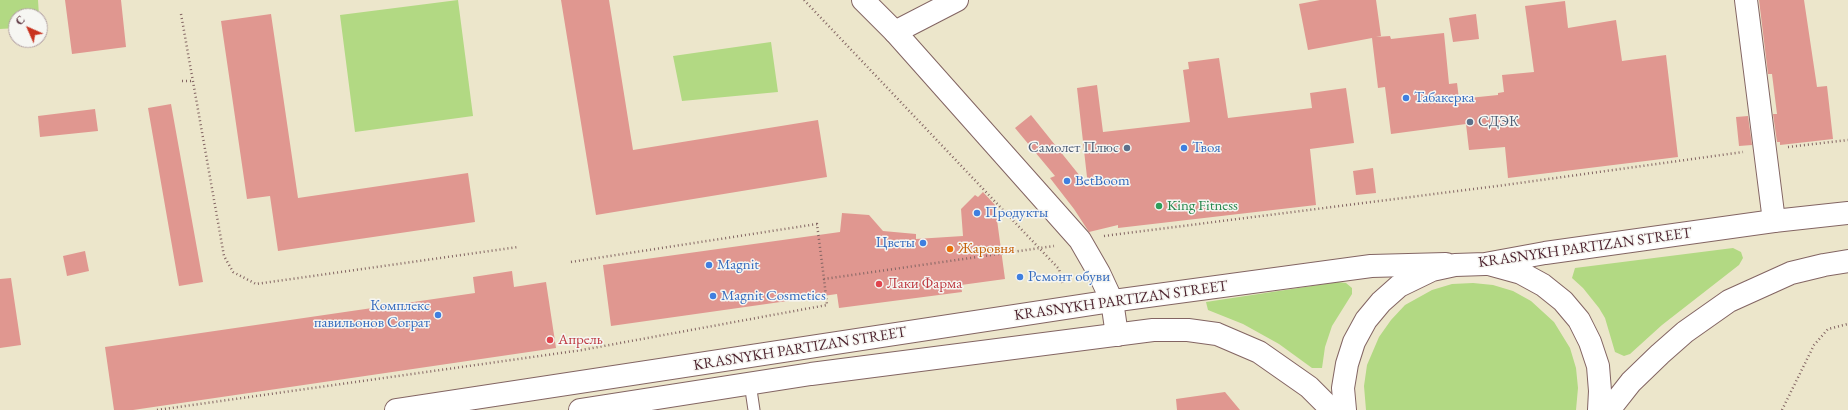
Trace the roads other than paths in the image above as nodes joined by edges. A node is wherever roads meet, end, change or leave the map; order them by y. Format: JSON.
{"nodes":[{"id":1,"x":863,"y":0,"type":"edge"},
{"id":2,"x":957,"y":0,"type":"edge"},
{"id":3,"x":1746,"y":0,"type":"edge"},
{"id":4,"x":895,"y":32,"type":"junction"},
{"id":5,"x":1848,"y":214,"type":"edge"},
{"id":6,"x":1774,"y":221,"type":"junction"},
{"id":7,"x":1848,"y":262,"type":"edge"},
{"id":8,"x":1476,"y":264,"type":"junction"},
{"id":9,"x":1112,"y":301,"type":"junction"},
{"id":10,"x":1117,"y":335,"type":"junction"},
{"id":11,"x":750,"y":383,"type":"junction"},
{"id":12,"x":396,"y":410,"type":"edge"},
{"id":13,"x":580,"y":410,"type":"edge"},
{"id":14,"x":754,"y":410,"type":"edge"},
{"id":15,"x":1332,"y":410,"type":"edge"},
{"id":16,"x":1345,"y":410,"type":"edge"},
{"id":17,"x":1599,"y":410,"type":"edge"},
{"id":18,"x":1609,"y":410,"type":"edge"}],
"edges":[{"from":1,"to":4,"type":"main road"},
{"from":2,"to":4,"type":"main road"},
{"from":3,"to":6,"type":"main road"},
{"from":4,"to":9,"type":"main road"},
{"from":5,"to":6,"type":"main road","name":"KRASNYKH PARTIZAN STREET"},
{"from":6,"to":8,"type":"main road","name":"KRASNYKH PARTIZAN STREET"},
{"from":7,"to":18,"type":"main road"},
{"from":8,"to":9,"type":"main road","name":"KRASNYKH PARTIZAN STREET"},
{"from":8,"to":16,"type":"main road"},
{"from":8,"to":17,"type":"main road"},
{"from":9,"to":10,"type":"main road"},
{"from":9,"to":12,"type":"main road","name":"KRASNYKH PARTIZAN STREET"},
{"from":10,"to":11,"type":"main road","name":"KRASNYKH PARTIZAN STREET"},
{"from":10,"to":15,"type":"main road","name":"KRASNYKH PARTIZAN STREET"},
{"from":11,"to":13,"type":"main road","name":"KRASNYKH PARTIZAN STREET"},
{"from":11,"to":14,"type":"lane"}]}
